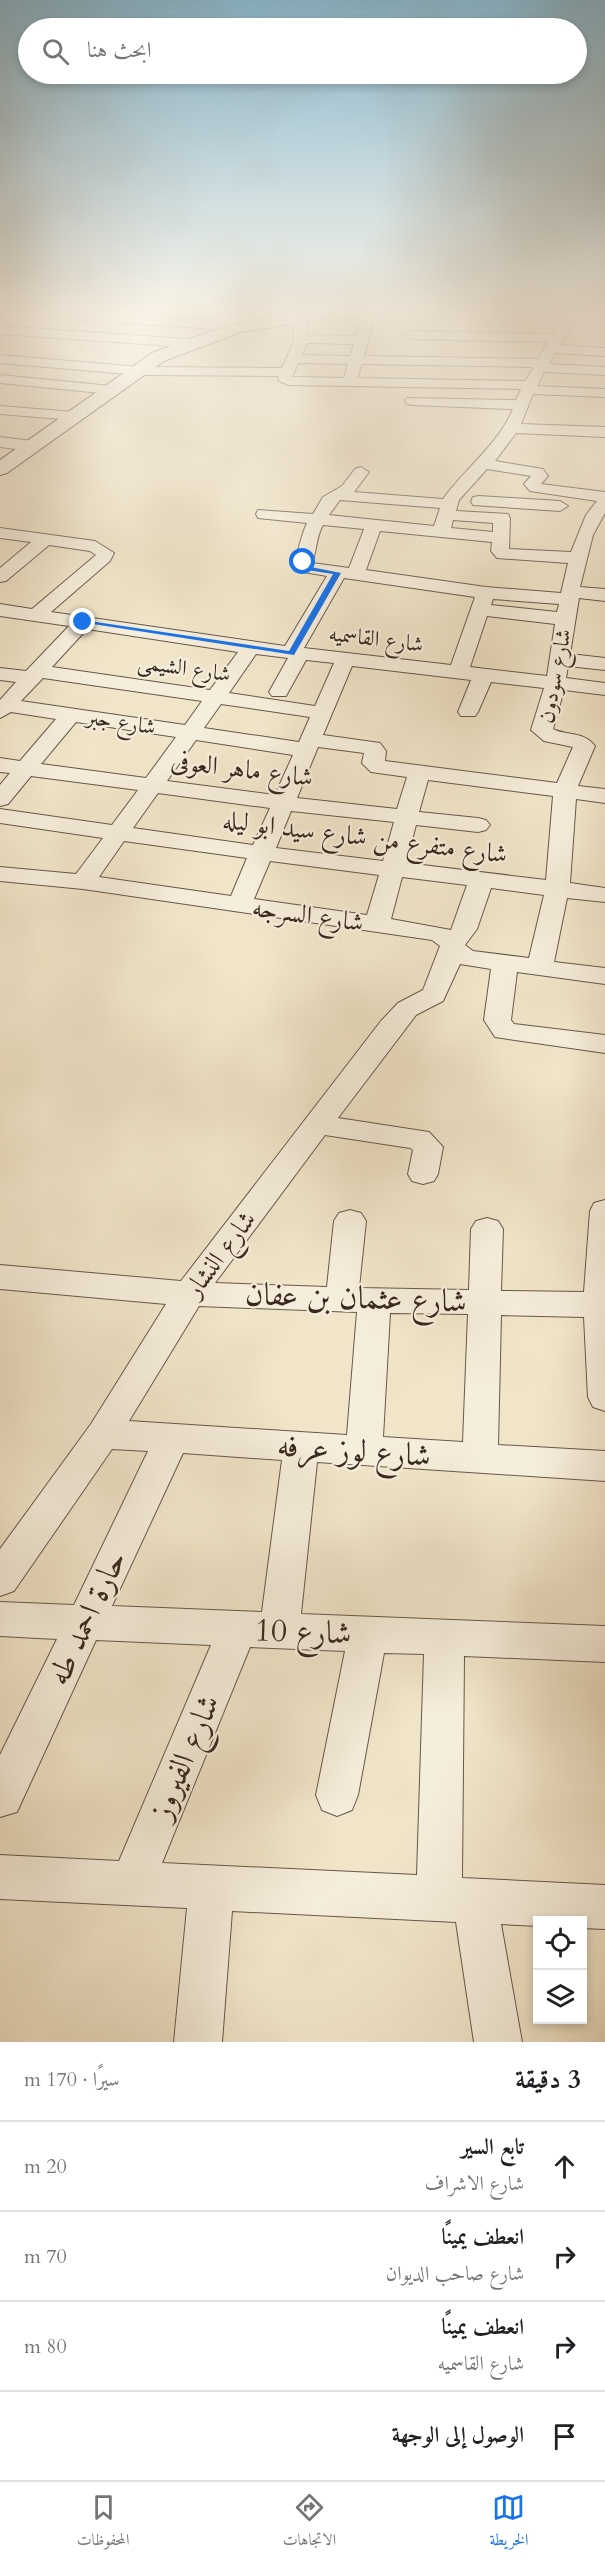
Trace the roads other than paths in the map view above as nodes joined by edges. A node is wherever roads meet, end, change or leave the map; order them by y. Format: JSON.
{"nodes":[{"id":1,"x":84,"y":409,"type":"edge"},
{"id":2,"x":466,"y":409,"type":"edge"},
{"id":3,"x":520,"y":409,"type":"edge"},
{"id":4,"x":0,"y":410,"type":"edge"},
{"id":5,"x":482,"y":411,"type":"dead end"},
{"id":6,"x":517,"y":416,"type":"junction"},
{"id":7,"x":0,"y":419,"type":"edge"},
{"id":8,"x":67,"y":421,"type":"junction"},
{"id":9,"x":605,"y":432,"type":"edge"},
{"id":10,"x":0,"y":442,"type":"edge"},
{"id":11,"x":32,"y":446,"type":"junction"},
{"id":12,"x":4,"y":463,"type":"edge"},
{"id":13,"x":483,"y":464,"type":"junction"},
{"id":14,"x":361,"y":472,"type":"dead end"},
{"id":15,"x":336,"y":495,"type":"junction"},
{"id":16,"x":602,"y":503,"type":"edge"},
{"id":17,"x":446,"y":512,"type":"junction"},
{"id":18,"x":264,"y":514,"type":"dead end"},
{"id":19,"x":318,"y":519,"type":"junction"},
{"id":20,"x":374,"y":524,"type":"junction"},
{"id":21,"x":0,"y":533,"type":"edge"},
{"id":22,"x":46,"y":539,"type":"junction"},
{"id":23,"x":578,"y":558,"type":"junction"},
{"id":24,"x":346,"y":574,"type":"junction"},
{"id":25,"x":0,"y":577,"type":"edge"},
{"id":26,"x":605,"y":595,"type":"edge"},
{"id":27,"x":483,"y":602,"type":"junction"},
{"id":28,"x":569,"y":603,"type":"junction"},
{"id":29,"x":1,"y":611,"type":"edge"},
{"id":30,"x":38,"y":615,"type":"junction"},
{"id":31,"x":83,"y":622,"type":"junction"},
{"id":32,"x":251,"y":648,"type":"junction"},
{"id":33,"x":296,"y":654,"type":"junction"},
{"id":34,"x":559,"y":659,"type":"junction"},
{"id":35,"x":345,"y":660,"type":"junction"},
{"id":36,"x":605,"y":664,"type":"edge"},
{"id":37,"x":458,"y":673,"type":"junction"},
{"id":38,"x":0,"y":674,"type":"edge"},
{"id":39,"x":35,"y":675,"type":"junction"},
{"id":40,"x":483,"y":676,"type":"junction"},
{"id":41,"x":555,"y":683,"type":"junction"},
{"id":42,"x":605,"y":689,"type":"edge"},
{"id":43,"x":279,"y":692,"type":"dead end"},
{"id":44,"x":216,"y":697,"type":"junction"},
{"id":45,"x":4,"y":708,"type":"edge"},
{"id":46,"x":468,"y":712,"type":"dead end"},
{"id":47,"x":322,"y":713,"type":"junction"},
{"id":48,"x":71,"y":714,"type":"junction"},
{"id":49,"x":191,"y":732,"type":"junction"},
{"id":50,"x":308,"y":745,"type":"junction"},
{"id":51,"x":0,"y":765,"type":"edge"},
{"id":52,"x":25,"y":768,"type":"junction"},
{"id":53,"x":419,"y":772,"type":"junction"},
{"id":54,"x":152,"y":786,"type":"junction"},
{"id":55,"x":565,"y":791,"type":"junction"},
{"id":56,"x":605,"y":796,"type":"edge"},
{"id":57,"x":0,"y":799,"type":"edge"},
{"id":58,"x":283,"y":803,"type":"junction"},
{"id":59,"x":0,"y":816,"type":"edge"},
{"id":60,"x":406,"y":817,"type":"junction"},
{"id":61,"x":478,"y":825,"type":"dead end"},
{"id":62,"x":118,"y":833,"type":"junction"},
{"id":63,"x":261,"y":853,"type":"junction"},
{"id":64,"x":392,"y":869,"type":"junction"},
{"id":65,"x":0,"y":874,"type":"edge"},
{"id":66,"x":481,"y":880,"type":"junction"},
{"id":67,"x":83,"y":882,"type":"junction"},
{"id":68,"x":557,"y":889,"type":"junction"},
{"id":69,"x":605,"y":895,"type":"edge"},
{"id":70,"x":238,"y":905,"type":"junction"},
{"id":71,"x":377,"y":924,"type":"junction"},
{"id":72,"x":453,"y":944,"type":"junction"},
{"id":73,"x":506,"y":963,"type":"junction"},
{"id":74,"x":540,"y":968,"type":"junction"},
{"id":75,"x":605,"y":976,"type":"edge"},
{"id":76,"x":605,"y":1044,"type":"edge"},
{"id":77,"x":316,"y":1124,"type":"junction"},
{"id":78,"x":423,"y":1174,"type":"dead end"},
{"id":79,"x":605,"y":1211,"type":"edge"},
{"id":80,"x":350,"y":1221,"type":"dead end"},
{"id":81,"x":486,"y":1229,"type":"dead end"},
{"id":82,"x":0,"y":1277,"type":"edge"},
{"id":83,"x":190,"y":1293,"type":"junction"},
{"id":84,"x":358,"y":1299,"type":"junction"},
{"id":85,"x":484,"y":1302,"type":"junction"},
{"id":86,"x":602,"y":1305,"type":"edge"},
{"id":87,"x":605,"y":1397,"type":"edge"},
{"id":88,"x":103,"y":1434,"type":"junction"},
{"id":89,"x":172,"y":1438,"type":"junction"},
{"id":90,"x":300,"y":1448,"type":"junction"},
{"id":91,"x":364,"y":1452,"type":"junction"},
{"id":92,"x":480,"y":1459,"type":"junction"},
{"id":93,"x":605,"y":1466,"type":"edge"},
{"id":94,"x":0,"y":1579,"type":"edge"},
{"id":95,"x":0,"y":1619,"type":"edge"},
{"id":96,"x":85,"y":1623,"type":"junction"},
{"id":97,"x":238,"y":1629,"type":"junction"},
{"id":98,"x":279,"y":1631,"type":"junction"},
{"id":99,"x":368,"y":1635,"type":"junction"},
{"id":100,"x":444,"y":1638,"type":"junction"},
{"id":101,"x":605,"y":1644,"type":"edge"},
{"id":102,"x":337,"y":1795,"type":"dead end"},
{"id":103,"x":2,"y":1797,"type":"dead end"},
{"id":104,"x":0,"y":1877,"type":"edge"},
{"id":105,"x":131,"y":1884,"type":"junction"},
{"id":106,"x":210,"y":1888,"type":"junction"},
{"id":107,"x":457,"y":1900,"type":"junction"},
{"id":108,"x":605,"y":1907,"type":"edge"},
{"id":109,"x":198,"y":2042,"type":"edge"},
{"id":110,"x":498,"y":2042,"type":"edge"}],
"edges":[{"from":1,"to":8,"type":"main road"},
{"from":2,"to":6,"type":"street"},
{"from":3,"to":6,"type":"street"},
{"from":4,"to":8,"type":"street"},
{"from":5,"to":6,"type":"street"},
{"from":6,"to":9,"type":"street"},
{"from":6,"to":13,"type":"street"},
{"from":7,"to":8,"type":"street"},
{"from":8,"to":11,"type":"main road"},
{"from":10,"to":11,"type":"street"},
{"from":11,"to":12,"type":"main road"},
{"from":13,"to":16,"type":"street"},
{"from":13,"to":17,"type":"street"},
{"from":14,"to":15,"type":"street"},
{"from":15,"to":17,"type":"street"},
{"from":15,"to":19,"type":"street"},
{"from":16,"to":17,"type":"street"},
{"from":16,"to":23,"type":"street","name":"شارع سودون"},
{"from":17,"to":20,"type":"street"},
{"from":17,"to":23,"type":"street"},
{"from":18,"to":19,"type":"street"},
{"from":19,"to":20,"type":"street"},
{"from":19,"to":24,"type":"street"},
{"from":20,"to":24,"type":"street"},
{"from":21,"to":22,"type":"street"},
{"from":22,"to":25,"type":"street"},
{"from":22,"to":30,"type":"street"},
{"from":23,"to":28,"type":"street","name":"شارع سودون"},
{"from":24,"to":27,"type":"street"},
{"from":24,"to":33,"type":"street"},
{"from":26,"to":28,"type":"street"},
{"from":27,"to":28,"type":"street"},
{"from":27,"to":37,"type":"street"},
{"from":28,"to":34,"type":"street","name":"شارع سودون"},
{"from":29,"to":30,"type":"street","name":"شارع القاسميه"},
{"from":30,"to":31,"type":"street","name":"شارع القاسميه"},
{"from":31,"to":32,"type":"street","name":"شارع القاسميه"},
{"from":31,"to":39,"type":"street"},
{"from":32,"to":33,"type":"street","name":"شارع القاسميه"},
{"from":32,"to":44,"type":"street"},
{"from":33,"to":35,"type":"street","name":"شارع القاسميه"},
{"from":33,"to":43,"type":"street"},
{"from":34,"to":36,"type":"street"},
{"from":34,"to":41,"type":"street","name":"شارع سودون"},
{"from":35,"to":37,"type":"street","name":"شارع القاسميه"},
{"from":35,"to":47,"type":"street"},
{"from":37,"to":40,"type":"street","name":"شارع القاسميه"},
{"from":38,"to":39,"type":"street","name":"شارع الشيمى"},
{"from":39,"to":44,"type":"street","name":"شارع الشيمى"},
{"from":39,"to":45,"type":"street"},
{"from":40,"to":41,"type":"street","name":"شارع القاسميه"},
{"from":40,"to":46,"type":"street"},
{"from":41,"to":42,"type":"street","name":"شارع القاسميه"},
{"from":41,"to":55,"type":"street","name":"شارع سودون"},
{"from":44,"to":47,"type":"street","name":"شارع الشيمى"},
{"from":44,"to":49,"type":"street"},
{"from":45,"to":48,"type":"street","name":"شارع جبر"},
{"from":47,"to":50,"type":"street"},
{"from":48,"to":49,"type":"street","name":"شارع جبر"},
{"from":48,"to":52,"type":"street"},
{"from":49,"to":50,"type":"street","name":"شارع جبر"},
{"from":49,"to":54,"type":"street"},
{"from":50,"to":53,"type":"street","name":"شارع جبر"},
{"from":50,"to":58,"type":"street"},
{"from":51,"to":52,"type":"street","name":"شارع ماهر العوفى"},
{"from":52,"to":54,"type":"street","name":"شارع ماهر العوفى"},
{"from":52,"to":57,"type":"street"},
{"from":53,"to":55,"type":"street"},
{"from":53,"to":60,"type":"street"},
{"from":54,"to":58,"type":"street","name":"شارع ماهر العوفى"},
{"from":54,"to":62,"type":"street"},
{"from":55,"to":56,"type":"street"},
{"from":55,"to":68,"type":"street","name":"شارع سودون"},
{"from":58,"to":60,"type":"street","name":"شارع ماهر العوفى"},
{"from":58,"to":63,"type":"street"},
{"from":59,"to":62,"type":"street","name":"شارع متفرع من شارع سيد ابو ليله"},
{"from":60,"to":61,"type":"street","name":"شارع ماهر العوفى"},
{"from":60,"to":64,"type":"street"},
{"from":62,"to":63,"type":"street","name":"شارع متفرع من شارع سيد ابو ليله"},
{"from":62,"to":67,"type":"street"},
{"from":63,"to":64,"type":"street","name":"شارع متفرع من شارع سيد ابو ليله"},
{"from":63,"to":70,"type":"street"},
{"from":64,"to":66,"type":"street","name":"شارع متفرع من شارع سيد ابو ليله"},
{"from":64,"to":71,"type":"street"},
{"from":65,"to":67,"type":"street","name":"شارع السرجه"},
{"from":66,"to":68,"type":"street","name":"شارع متفرع من شارع سيد ابو ليله"},
{"from":66,"to":72,"type":"street","name":"شارع النشار"},
{"from":67,"to":70,"type":"street","name":"شارع السرجه"},
{"from":68,"to":69,"type":"street","name":"شارع متفرع من شارع سيد ابو ليله"},
{"from":68,"to":74,"type":"street","name":"شارع سودون"},
{"from":70,"to":71,"type":"street","name":"شارع السرجه"},
{"from":71,"to":72,"type":"street","name":"شارع السرجه"},
{"from":72,"to":73,"type":"street","name":"شارع السرجه"},
{"from":72,"to":77,"type":"street","name":"شارع النشار"},
{"from":73,"to":74,"type":"street","name":"شارع السرجه"},
{"from":73,"to":76,"type":"street"},
{"from":74,"to":75,"type":"street","name":"شارع السرجه"},
{"from":77,"to":78,"type":"street"},
{"from":77,"to":83,"type":"street","name":"شارع النشار"},
{"from":79,"to":86,"type":"street"},
{"from":80,"to":84,"type":"street"},
{"from":81,"to":85,"type":"street"},
{"from":82,"to":83,"type":"street","name":"شارع عثمان بن عفان"},
{"from":83,"to":84,"type":"street","name":"شارع عثمان بن عفان"},
{"from":83,"to":88,"type":"street","name":"شارع النشار"},
{"from":84,"to":85,"type":"street","name":"شارع عثمان بن عفان"},
{"from":84,"to":91,"type":"street"},
{"from":85,"to":86,"type":"street","name":"شارع عثمان بن عفان"},
{"from":85,"to":92,"type":"street"},
{"from":86,"to":87,"type":"street"},
{"from":88,"to":89,"type":"street","name":"شارع لوز عرفه"},
{"from":88,"to":94,"type":"street","name":"شارع النشار"},
{"from":89,"to":90,"type":"street","name":"شارع لوز عرفه"},
{"from":89,"to":96,"type":"street","name":"حارة احمد طه"},
{"from":90,"to":91,"type":"street","name":"شارع لوز عرفه"},
{"from":90,"to":98,"type":"street"},
{"from":91,"to":92,"type":"street","name":"شارع لوز عرفه"},
{"from":92,"to":93,"type":"street","name":"شارع لوز عرفه"},
{"from":95,"to":96,"type":"street","name":"شارع 10"},
{"from":96,"to":97,"type":"street","name":"شارع 10"},
{"from":96,"to":103,"type":"street","name":"حارة احمد طه"},
{"from":97,"to":98,"type":"street","name":"شارع 10"},
{"from":97,"to":105,"type":"street","name":"شارع الفيروز"},
{"from":98,"to":99,"type":"street","name":"شارع 10"},
{"from":99,"to":100,"type":"street","name":"شارع 10"},
{"from":99,"to":102,"type":"street"},
{"from":100,"to":101,"type":"street","name":"شارع 10"},
{"from":100,"to":107,"type":"street"},
{"from":104,"to":105,"type":"street"},
{"from":105,"to":106,"type":"street"},
{"from":106,"to":107,"type":"street"},
{"from":106,"to":109,"type":"street"},
{"from":107,"to":108,"type":"street"},
{"from":107,"to":110,"type":"street"}]}
